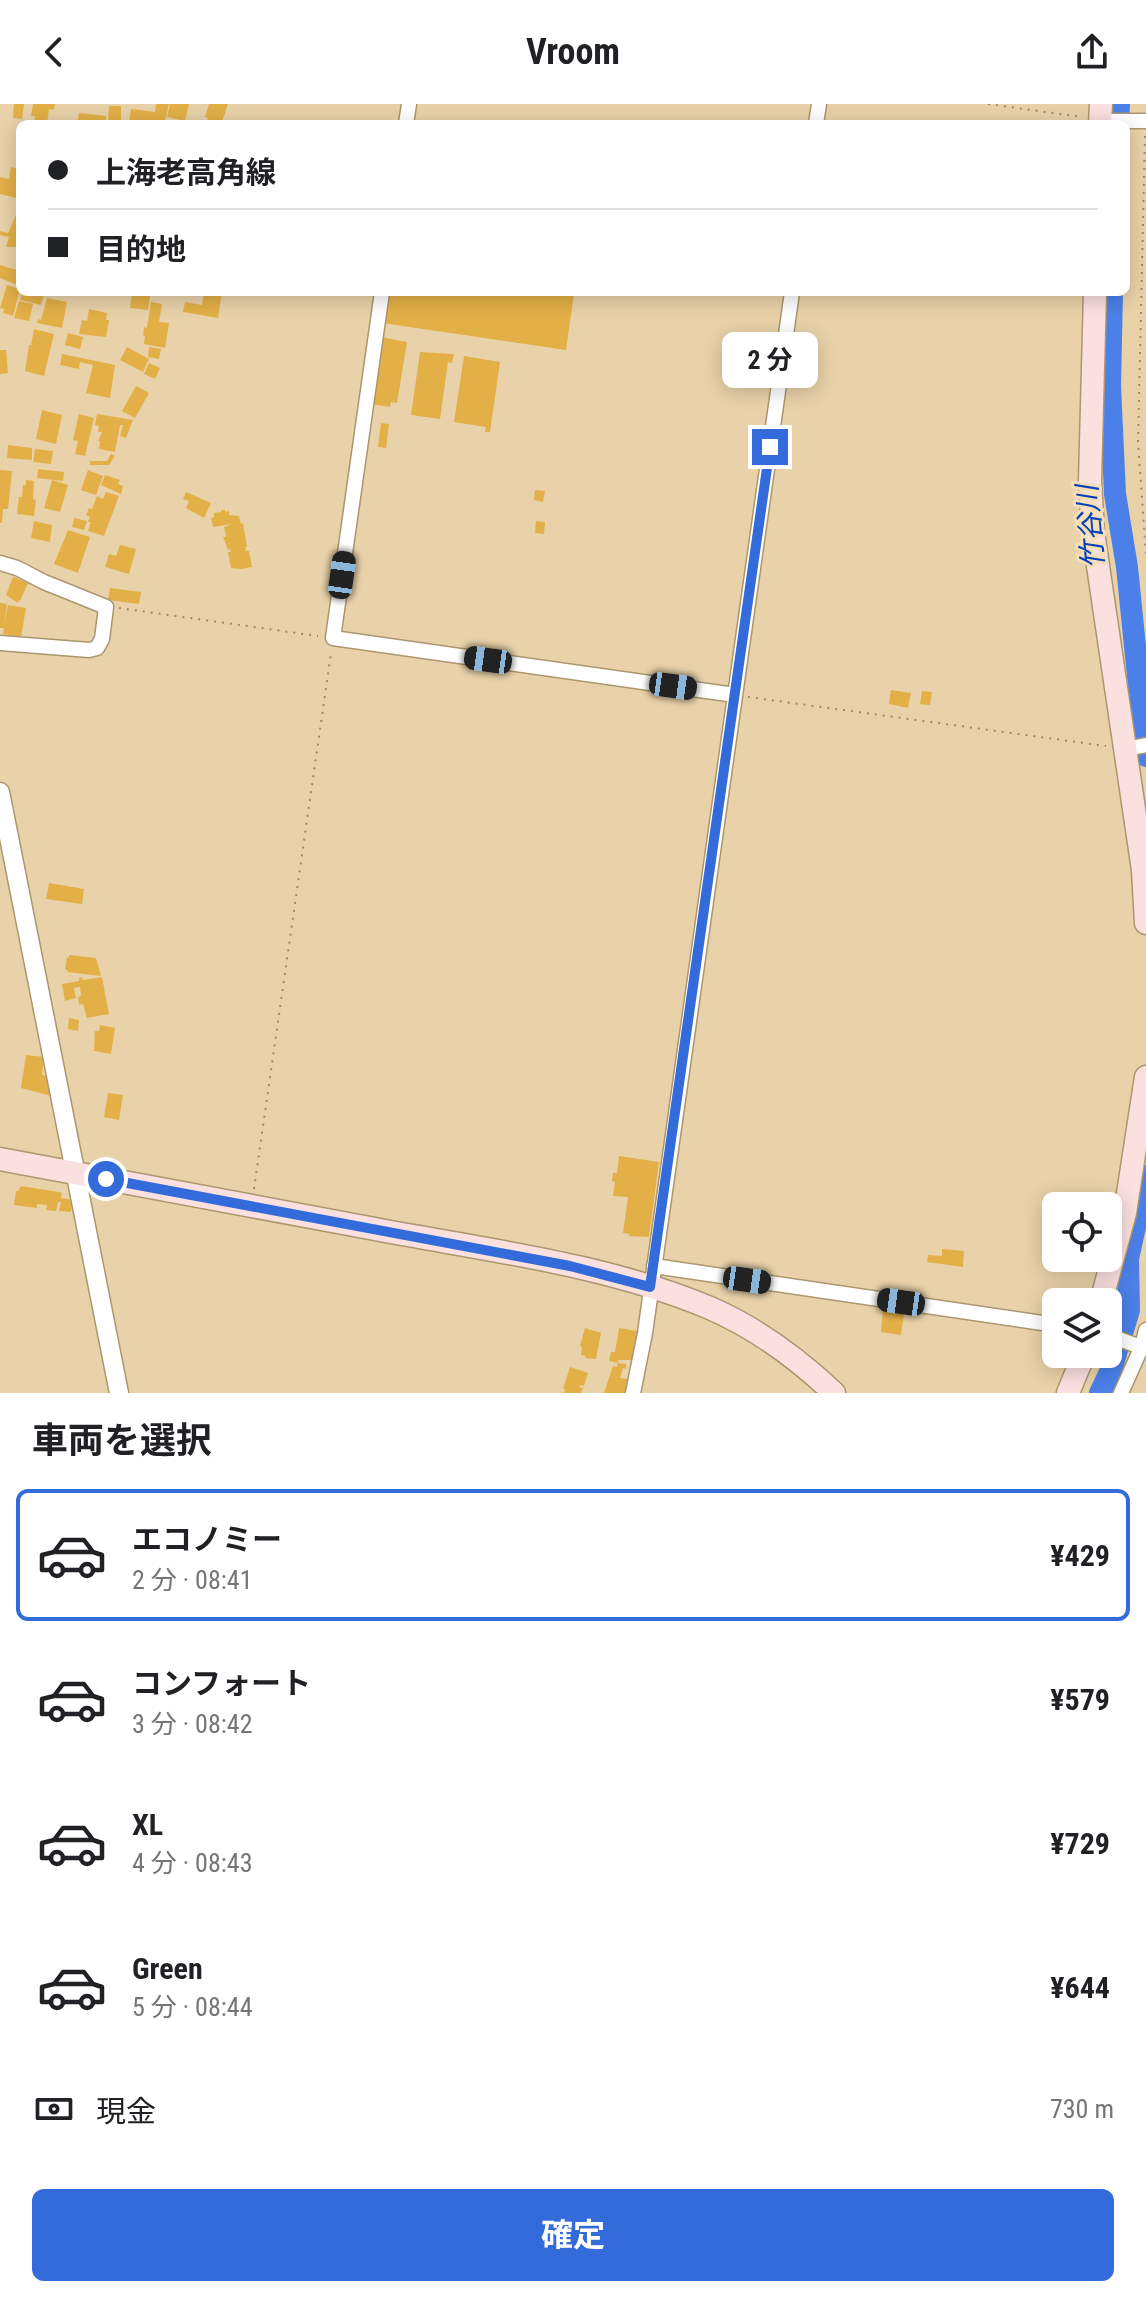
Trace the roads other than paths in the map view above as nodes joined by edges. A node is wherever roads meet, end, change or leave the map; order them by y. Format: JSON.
{"nodes":[{"id":1,"x":1102,"y":117,"type":"edge"},
{"id":2,"x":1143,"y":121,"type":"edge"},
{"id":3,"x":381,"y":296,"type":"edge"},
{"id":4,"x":791,"y":296,"type":"edge"},
{"id":5,"x":1095,"y":296,"type":"edge"},
{"id":6,"x":0,"y":563,"type":"edge"},
{"id":7,"x":0,"y":643,"type":"edge"},
{"id":8,"x":735,"y":695,"type":"junction"},
{"id":9,"x":1136,"y":747,"type":"edge"},
{"id":10,"x":0,"y":792,"type":"edge"},
{"id":11,"x":1146,"y":923,"type":"edge"},
{"id":12,"x":1146,"y":1077,"type":"edge"},
{"id":13,"x":0,"y":1159,"type":"edge"},
{"id":14,"x":77,"y":1173,"type":"junction"},
{"id":15,"x":652,"y":1276,"type":"junction"},
{"id":16,"x":1105,"y":1288,"type":"edge"},
{"id":17,"x":1042,"y":1323,"type":"edge"},
{"id":18,"x":1146,"y":1330,"type":"edge"},
{"id":19,"x":1122,"y":1340,"type":"edge"},
{"id":20,"x":1144,"y":1348,"type":"edge"},
{"id":21,"x":1078,"y":1368,"type":"edge"},
{"id":22,"x":119,"y":1393,"type":"edge"},
{"id":23,"x":633,"y":1393,"type":"edge"},
{"id":24,"x":834,"y":1393,"type":"edge"},
{"id":25,"x":1068,"y":1393,"type":"edge"},
{"id":26,"x":1121,"y":1393,"type":"edge"}],
"edges":[{"from":1,"to":2,"type":"street"},
{"from":3,"to":8,"type":"street"},
{"from":4,"to":8,"type":"street"},
{"from":5,"to":9,"type":"main road"},
{"from":6,"to":7,"type":"street"},
{"from":8,"to":15,"type":"street"},
{"from":9,"to":11,"type":"main road"},
{"from":10,"to":14,"type":"street"},
{"from":12,"to":16,"type":"main road"},
{"from":13,"to":14,"type":"main road"},
{"from":14,"to":15,"type":"main road"},
{"from":14,"to":22,"type":"street"},
{"from":15,"to":17,"type":"street"},
{"from":15,"to":23,"type":"street"},
{"from":15,"to":24,"type":"main road"},
{"from":18,"to":20,"type":"street"},
{"from":19,"to":20,"type":"street"},
{"from":20,"to":26,"type":"street"},
{"from":21,"to":25,"type":"main road"}]}
